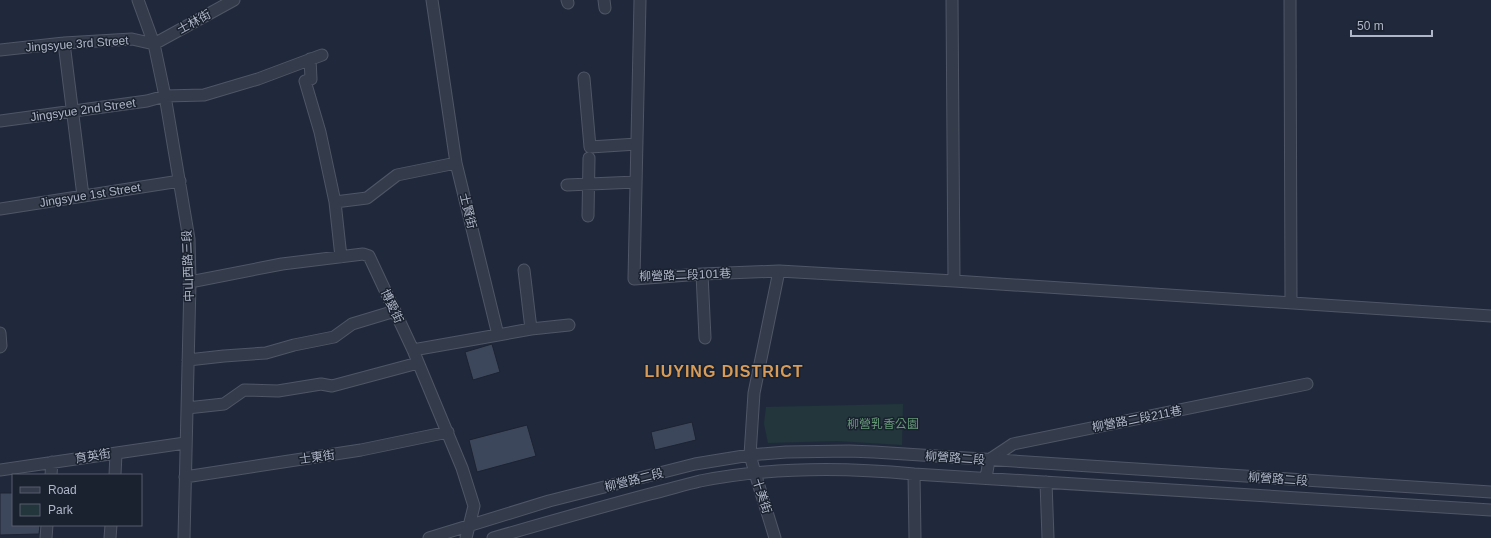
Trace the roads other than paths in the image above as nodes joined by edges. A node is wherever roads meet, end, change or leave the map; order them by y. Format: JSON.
{"nodes":[{"id":1,"x":138,"y":0,"type":"edge"},
{"id":2,"x":234,"y":0,"type":"edge"},
{"id":3,"x":432,"y":0,"type":"edge"},
{"id":4,"x":640,"y":0,"type":"edge"},
{"id":5,"x":952,"y":0,"type":"edge"},
{"id":6,"x":1290,"y":0,"type":"edge"},
{"id":7,"x":64,"y":43,"type":"junction"},
{"id":8,"x":154,"y":44,"type":"junction"},
{"id":9,"x":0,"y":50,"type":"edge"},
{"id":10,"x":322,"y":55,"type":"dead end"},
{"id":11,"x":310,"y":59,"type":"junction"},
{"id":12,"x":584,"y":78,"type":"dead end"},
{"id":13,"x":165,"y":96,"type":"junction"},
{"id":14,"x":72,"y":112,"type":"junction"},
{"id":15,"x":0,"y":121,"type":"edge"},
{"id":16,"x":637,"y":144,"type":"junction"},
{"id":17,"x":589,"y":158,"type":"dead end"},
{"id":18,"x":456,"y":163,"type":"junction"},
{"id":19,"x":180,"y":181,"type":"junction"},
{"id":20,"x":636,"y":182,"type":"junction"},
{"id":21,"x":588,"y":184,"type":"junction"},
{"id":22,"x":567,"y":185,"type":"dead end"},
{"id":23,"x":83,"y":196,"type":"junction"},
{"id":24,"x":335,"y":202,"type":"junction"},
{"id":25,"x":0,"y":210,"type":"edge"},
{"id":26,"x":588,"y":216,"type":"dead end"},
{"id":27,"x":341,"y":258,"type":"junction"},
{"id":28,"x":524,"y":270,"type":"dead end"},
{"id":29,"x":779,"y":271,"type":"junction"},
{"id":30,"x":702,"y":274,"type":"junction"},
{"id":31,"x":954,"y":281,"type":"junction"},
{"id":32,"x":190,"y":282,"type":"junction"},
{"id":33,"x":1291,"y":303,"type":"junction"},
{"id":34,"x":394,"y":311,"type":"junction"},
{"id":35,"x":1491,"y":316,"type":"edge"},
{"id":36,"x":569,"y":325,"type":"dead end"},
{"id":37,"x":531,"y":329,"type":"junction"},
{"id":38,"x":0,"y":333,"type":"edge"},
{"id":39,"x":498,"y":336,"type":"junction"},
{"id":40,"x":706,"y":338,"type":"dead end"},
{"id":41,"x":1,"y":347,"type":"edge"},
{"id":42,"x":413,"y":350,"type":"junction"},
{"id":43,"x":188,"y":360,"type":"junction"},
{"id":44,"x":418,"y":363,"type":"junction"},
{"id":45,"x":1307,"y":384,"type":"dead end"},
{"id":46,"x":187,"y":408,"type":"junction"},
{"id":47,"x":448,"y":432,"type":"junction"},
{"id":48,"x":185,"y":443,"type":"junction"},
{"id":49,"x":116,"y":453,"type":"junction"},
{"id":50,"x":750,"y":455,"type":"junction"},
{"id":51,"x":988,"y":460,"type":"junction"},
{"id":52,"x":52,"y":462,"type":"junction"},
{"id":53,"x":0,"y":470,"type":"edge"},
{"id":54,"x":755,"y":473,"type":"junction"},
{"id":55,"x":51,"y":474,"type":"edge"},
{"id":56,"x":115,"y":474,"type":"edge"},
{"id":57,"x":914,"y":474,"type":"junction"},
{"id":58,"x":185,"y":477,"type":"junction"},
{"id":59,"x":986,"y":478,"type":"junction"},
{"id":60,"x":1046,"y":482,"type":"junction"},
{"id":61,"x":1337,"y":483,"type":"junction"},
{"id":62,"x":1491,"y":492,"type":"edge"},
{"id":63,"x":1336,"y":500,"type":"junction"},
{"id":64,"x":1491,"y":510,"type":"edge"},
{"id":65,"x":47,"y":526,"type":"edge"},
{"id":66,"x":111,"y":526,"type":"edge"},
{"id":67,"x":469,"y":526,"type":"junction"},
{"id":68,"x":46,"y":538,"type":"edge"},
{"id":69,"x":110,"y":538,"type":"edge"},
{"id":70,"x":184,"y":538,"type":"edge"},
{"id":71,"x":429,"y":538,"type":"edge"},
{"id":72,"x":466,"y":538,"type":"edge"},
{"id":73,"x":493,"y":538,"type":"edge"},
{"id":74,"x":775,"y":538,"type":"edge"},
{"id":75,"x":915,"y":538,"type":"edge"},
{"id":76,"x":1048,"y":538,"type":"edge"}],
"edges":[{"from":1,"to":8,"type":"street","name":"中山西路三段"},
{"from":2,"to":8,"type":"street","name":"士林街"},
{"from":3,"to":18,"type":"street","name":"士賢街"},
{"from":4,"to":16,"type":"street","name":"柳營路二段101巷"},
{"from":5,"to":31,"type":"street"},
{"from":6,"to":33,"type":"street"},
{"from":7,"to":8,"type":"street","name":"Jingsyue 3rd Street"},
{"from":7,"to":9,"type":"street","name":"Jingsyue 3rd Street"},
{"from":7,"to":14,"type":"street"},
{"from":8,"to":13,"type":"street","name":"中山西路三段"},
{"from":10,"to":11,"type":"street","name":"Jingsyue 2nd Street"},
{"from":11,"to":13,"type":"street","name":"Jingsyue 2nd Street"},
{"from":11,"to":24,"type":"street"},
{"from":12,"to":16,"type":"street"},
{"from":13,"to":14,"type":"street","name":"Jingsyue 2nd Street"},
{"from":13,"to":19,"type":"street","name":"中山西路三段"},
{"from":14,"to":15,"type":"street","name":"Jingsyue 2nd Street"},
{"from":14,"to":23,"type":"street"},
{"from":16,"to":20,"type":"street","name":"柳營路二段101巷"},
{"from":17,"to":21,"type":"street"},
{"from":18,"to":24,"type":"street"},
{"from":18,"to":39,"type":"street","name":"士賢街"},
{"from":19,"to":23,"type":"street","name":"Jingsyue 1st Street"},
{"from":19,"to":32,"type":"street","name":"中山西路三段"},
{"from":20,"to":21,"type":"street"},
{"from":20,"to":30,"type":"street","name":"柳營路二段101巷"},
{"from":21,"to":22,"type":"street"},
{"from":21,"to":26,"type":"street"},
{"from":23,"to":25,"type":"street","name":"Jingsyue 1st Street"},
{"from":24,"to":27,"type":"street"},
{"from":27,"to":32,"type":"street","name":"博愛街"},
{"from":27,"to":34,"type":"street","name":"博愛街"},
{"from":28,"to":37,"type":"street"},
{"from":29,"to":30,"type":"street","name":"柳營路二段101巷"},
{"from":29,"to":31,"type":"street","name":"柳營路二段101巷"},
{"from":29,"to":50,"type":"street"},
{"from":30,"to":40,"type":"street"},
{"from":31,"to":33,"type":"street","name":"柳營路二段101巷"},
{"from":32,"to":43,"type":"street","name":"中山西路三段"},
{"from":33,"to":35,"type":"street","name":"柳營路二段101巷"},
{"from":34,"to":42,"type":"street","name":"博愛街"},
{"from":34,"to":43,"type":"street"},
{"from":36,"to":37,"type":"street"},
{"from":37,"to":39,"type":"street"},
{"from":38,"to":41,"type":"street"},
{"from":39,"to":42,"type":"street"},
{"from":42,"to":44,"type":"street","name":"博愛街"},
{"from":43,"to":46,"type":"street","name":"中山西路三段"},
{"from":44,"to":46,"type":"street"},
{"from":44,"to":47,"type":"street","name":"博愛街"},
{"from":45,"to":51,"type":"street","name":"柳營路二段211巷"},
{"from":46,"to":48,"type":"street","name":"中山西路三段"},
{"from":47,"to":58,"type":"street","name":"士東街"},
{"from":47,"to":67,"type":"street","name":"博愛街"},
{"from":48,"to":49,"type":"street","name":"育英街"},
{"from":48,"to":58,"type":"street","name":"中山西路三段"},
{"from":49,"to":52,"type":"street","name":"育英街"},
{"from":49,"to":56,"type":"street"},
{"from":50,"to":51,"type":"street","name":"柳營路二段"},
{"from":50,"to":54,"type":"street","name":"十美街"},
{"from":50,"to":67,"type":"street","name":"柳營路二段"},
{"from":51,"to":59,"type":"street"},
{"from":51,"to":61,"type":"street","name":"柳營路二段"},
{"from":52,"to":53,"type":"street","name":"育英街"},
{"from":52,"to":55,"type":"street"},
{"from":54,"to":57,"type":"street","name":"柳營路二段"},
{"from":54,"to":73,"type":"street","name":"柳營路二段"},
{"from":54,"to":74,"type":"street","name":"十美街"},
{"from":57,"to":59,"type":"street","name":"柳營路二段"},
{"from":57,"to":75,"type":"street"},
{"from":58,"to":70,"type":"street","name":"中山西路三段"},
{"from":59,"to":60,"type":"street","name":"柳營路二段"},
{"from":60,"to":63,"type":"street","name":"柳營路二段"},
{"from":60,"to":76,"type":"street"},
{"from":61,"to":62,"type":"street","name":"柳營路二段"},
{"from":61,"to":63,"type":"street"},
{"from":63,"to":64,"type":"street","name":"柳營路二段"},
{"from":65,"to":68,"type":"street"},
{"from":66,"to":69,"type":"street"},
{"from":67,"to":71,"type":"street","name":"柳營路二段"},
{"from":67,"to":72,"type":"street","name":"博愛街"}]}
